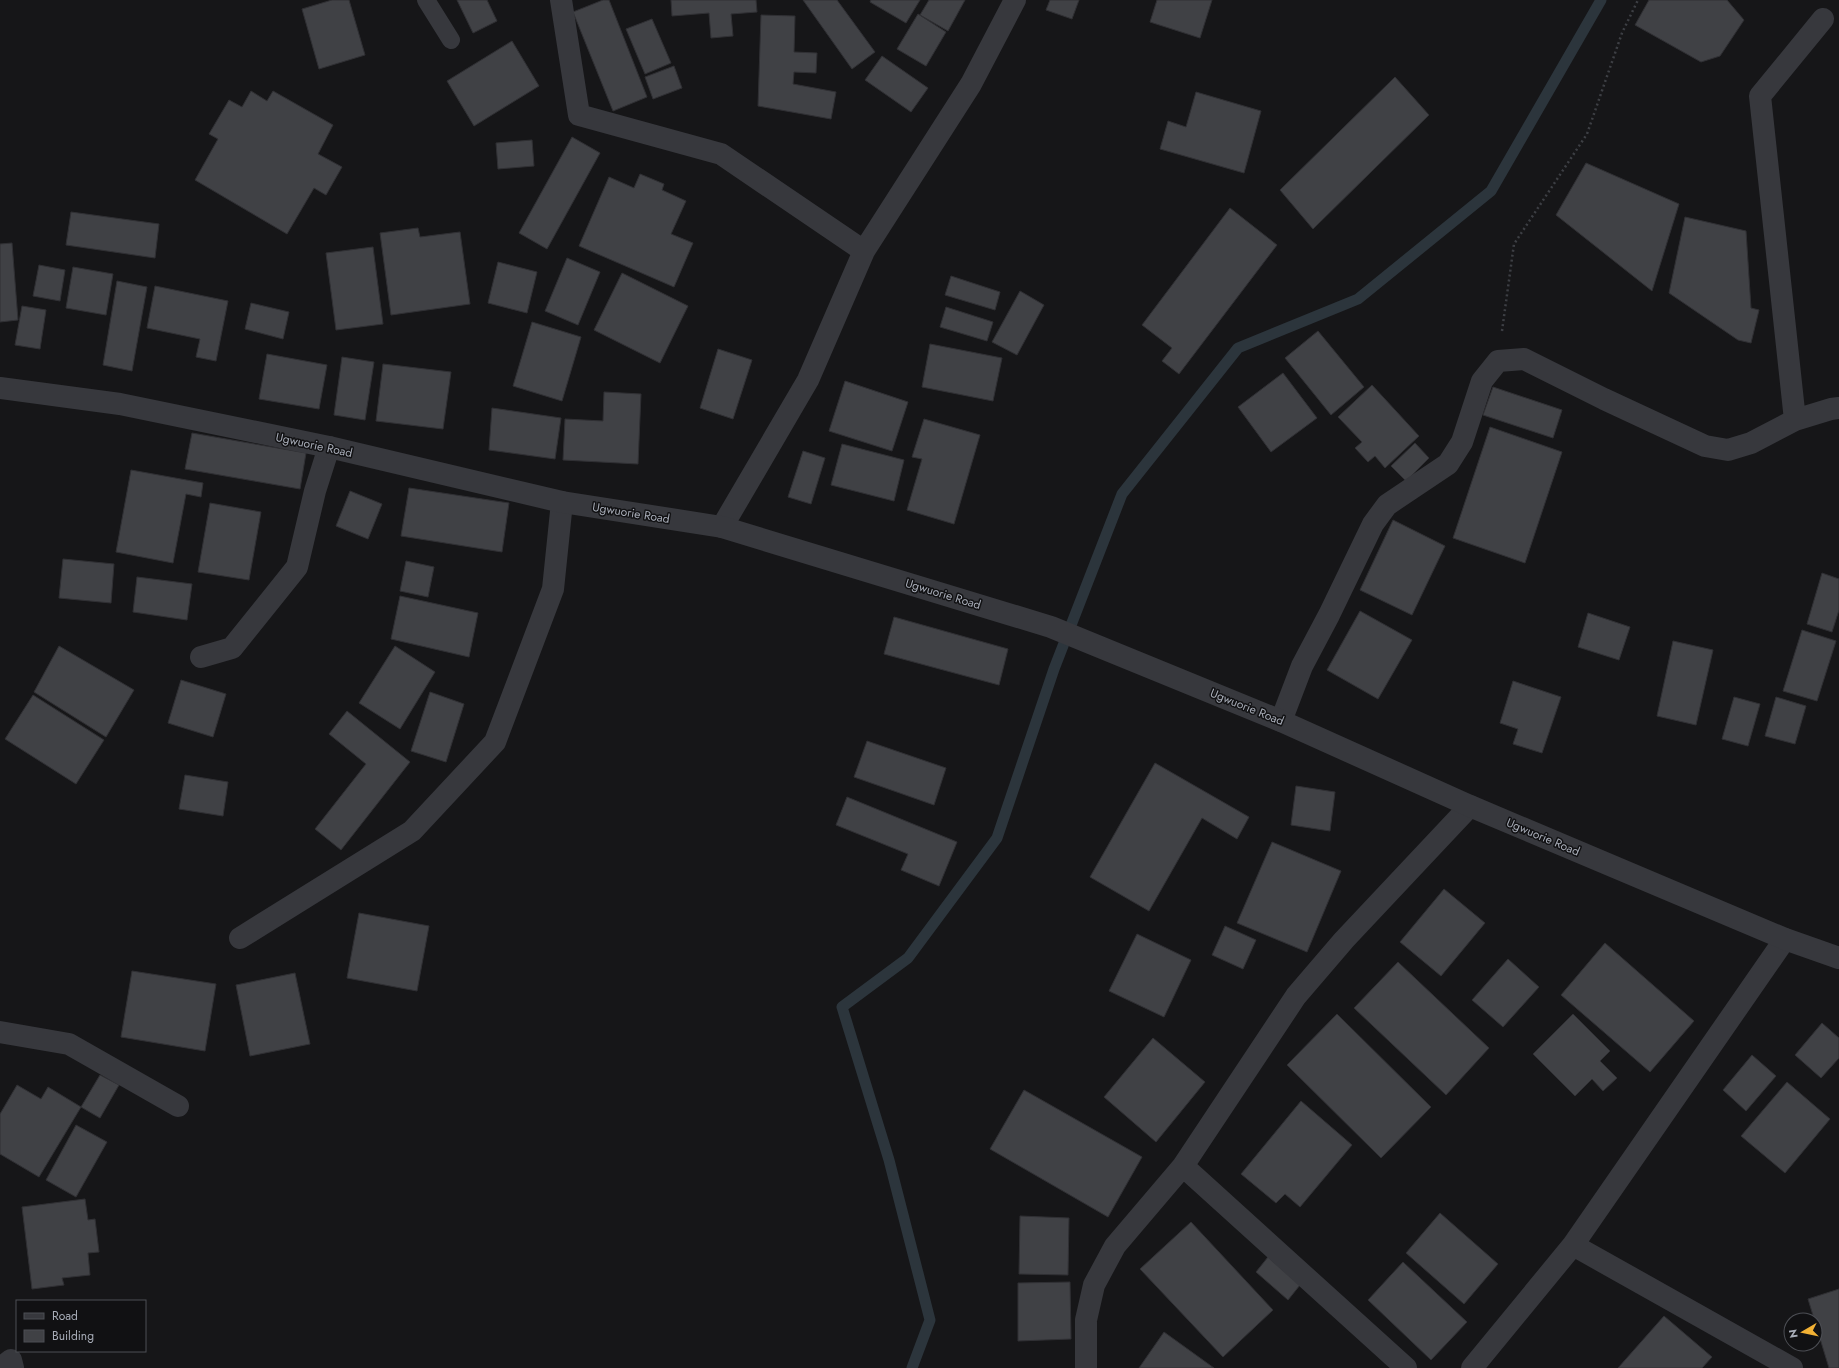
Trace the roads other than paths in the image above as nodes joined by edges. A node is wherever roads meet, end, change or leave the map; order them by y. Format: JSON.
{"nodes":[{"id":1,"x":426,"y":0,"type":"edge"},
{"id":2,"x":561,"y":0,"type":"edge"},
{"id":3,"x":1015,"y":0,"type":"edge"},
{"id":4,"x":1823,"y":19,"type":"dead end"},
{"id":5,"x":451,"y":40,"type":"dead end"},
{"id":6,"x":864,"y":251,"type":"junction"},
{"id":7,"x":0,"y":388,"type":"edge"},
{"id":8,"x":1839,"y":408,"type":"edge"},
{"id":9,"x":1795,"y":420,"type":"junction"},
{"id":10,"x":329,"y":447,"type":"junction"},
{"id":11,"x":562,"y":502,"type":"junction"},
{"id":12,"x":722,"y":527,"type":"junction"},
{"id":13,"x":201,"y":657,"type":"dead end"},
{"id":14,"x":1281,"y":721,"type":"junction"},
{"id":15,"x":1470,"y":806,"type":"junction"},
{"id":16,"x":240,"y":938,"type":"dead end"},
{"id":17,"x":1785,"y":939,"type":"junction"},
{"id":18,"x":1839,"y":958,"type":"edge"},
{"id":19,"x":0,"y":1032,"type":"edge"},
{"id":20,"x":178,"y":1106,"type":"dead end"},
{"id":21,"x":1183,"y":1166,"type":"junction"},
{"id":22,"x":1573,"y":1246,"type":"junction"},
{"id":23,"x":0,"y":1368,"type":"edge"},
{"id":24,"x":13,"y":1368,"type":"edge"},
{"id":25,"x":1086,"y":1368,"type":"edge"},
{"id":26,"x":1406,"y":1368,"type":"edge"},
{"id":27,"x":1472,"y":1368,"type":"edge"},
{"id":28,"x":1792,"y":1368,"type":"edge"}],
"edges":[{"from":1,"to":5,"type":"lane"},
{"from":2,"to":6,"type":"street"},
{"from":3,"to":6,"type":"street"},
{"from":4,"to":9,"type":"street"},
{"from":6,"to":12,"type":"street"},
{"from":7,"to":10,"type":"street","name":"Ugwuorie Road"},
{"from":8,"to":9,"type":"street"},
{"from":9,"to":14,"type":"street"},
{"from":10,"to":11,"type":"street","name":"Ugwuorie Road"},
{"from":10,"to":13,"type":"street"},
{"from":11,"to":12,"type":"street","name":"Ugwuorie Road"},
{"from":11,"to":16,"type":"street"},
{"from":12,"to":14,"type":"street","name":"Ugwuorie Road"},
{"from":14,"to":15,"type":"street","name":"Ugwuorie Road"},
{"from":15,"to":17,"type":"street","name":"Ugwuorie Road"},
{"from":15,"to":21,"type":"street"},
{"from":17,"to":18,"type":"street","name":"Ugwuorie Road"},
{"from":17,"to":22,"type":"street"},
{"from":19,"to":20,"type":"street"},
{"from":21,"to":25,"type":"street"},
{"from":21,"to":26,"type":"street"},
{"from":22,"to":27,"type":"street"},
{"from":22,"to":28,"type":"street"},
{"from":23,"to":24,"type":"street"}]}
